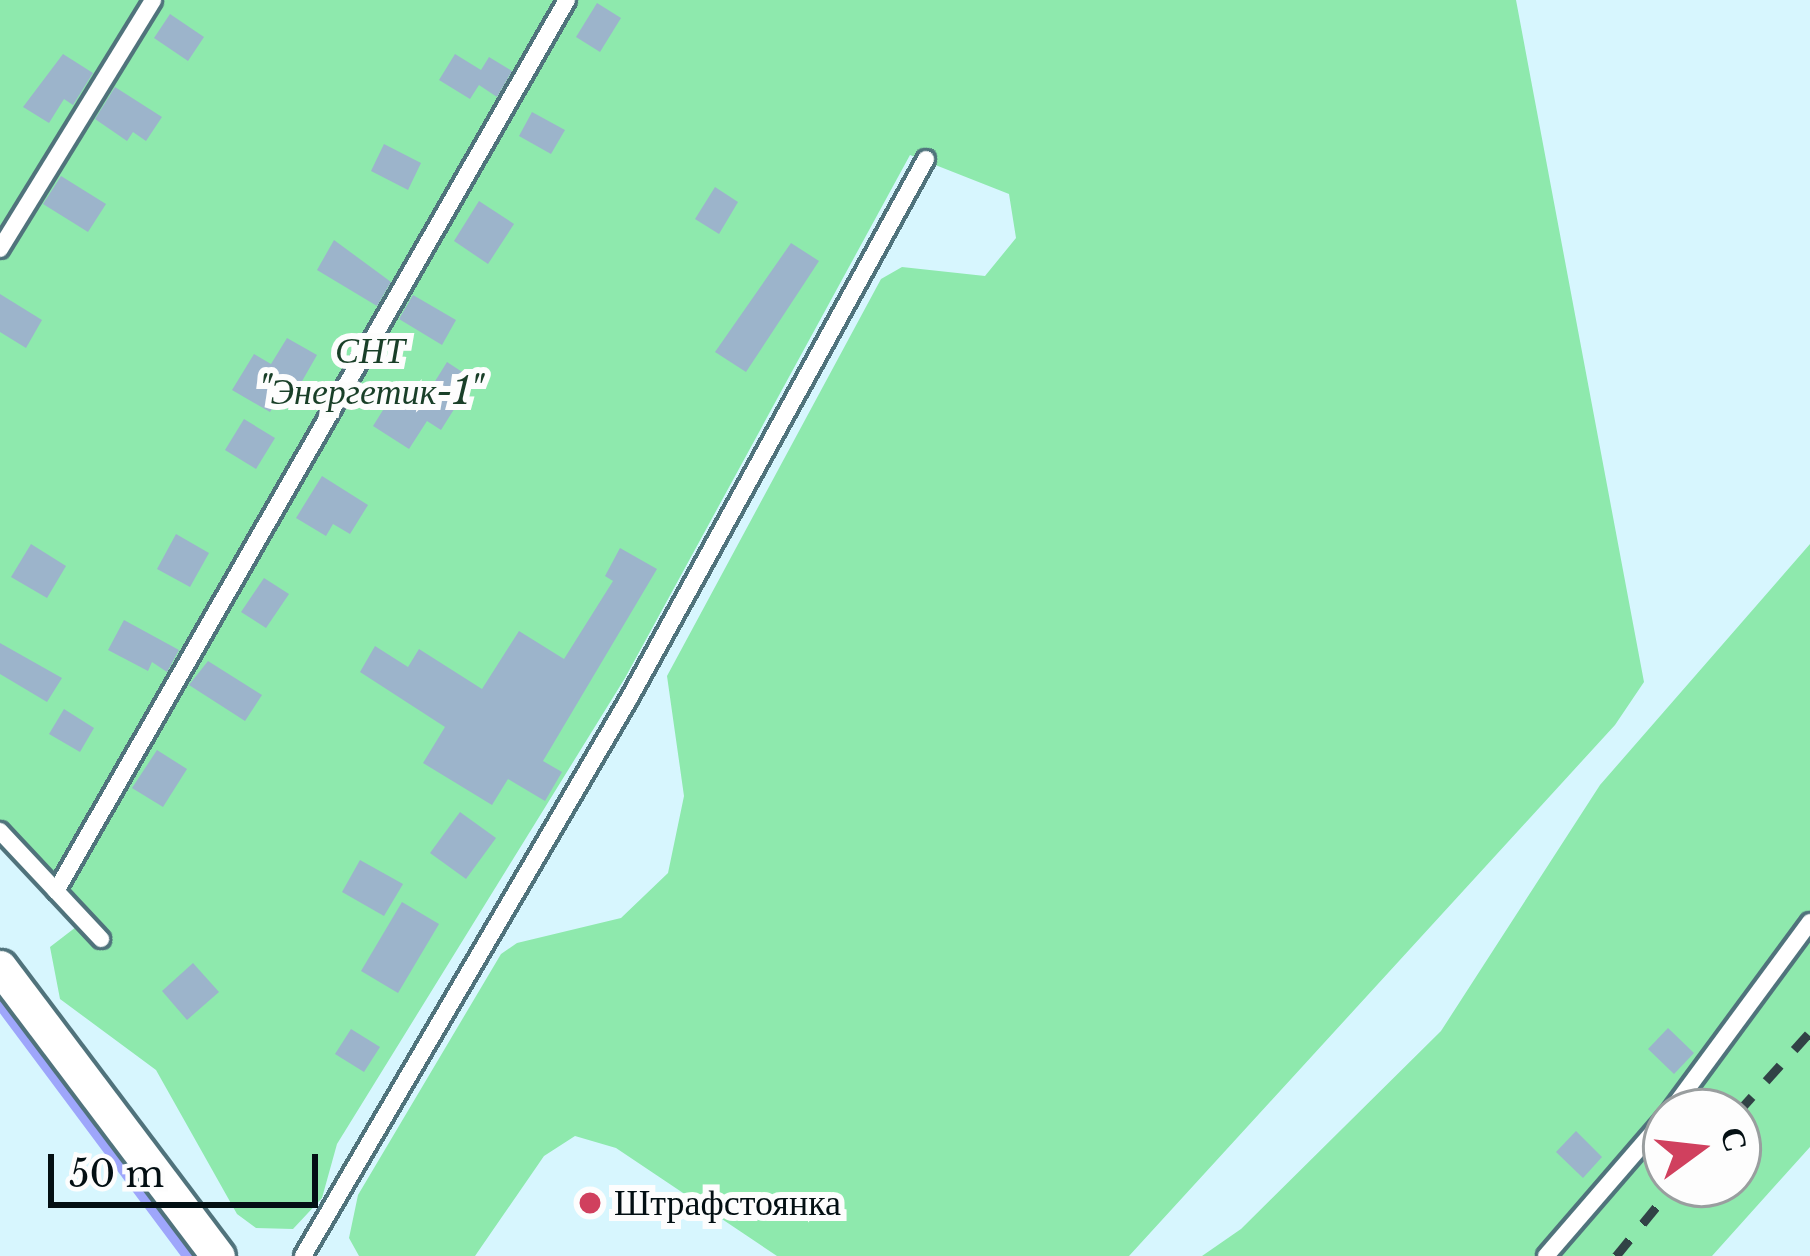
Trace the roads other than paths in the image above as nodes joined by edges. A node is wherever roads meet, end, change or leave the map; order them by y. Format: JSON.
{"nodes":[{"id":1,"x":154,"y":0,"type":"edge"},
{"id":2,"x":567,"y":0,"type":"edge"},
{"id":3,"x":926,"y":159,"type":"dead end"},
{"id":4,"x":0,"y":249,"type":"edge"},
{"id":5,"x":0,"y":831,"type":"edge"},
{"id":6,"x":56,"y":891,"type":"junction"},
{"id":7,"x":1810,"y":922,"type":"edge"},
{"id":8,"x":101,"y":939,"type":"dead end"},
{"id":9,"x":0,"y":967,"type":"edge"},
{"id":10,"x":1688,"y":1088,"type":"edge"},
{"id":11,"x":1642,"y":1145,"type":"edge"},
{"id":12,"x":218,"y":1256,"type":"edge"},
{"id":13,"x":303,"y":1256,"type":"edge"},
{"id":14,"x":1546,"y":1256,"type":"edge"}],
"edges":[{"from":1,"to":4,"type":"lane"},
{"from":2,"to":6,"type":"lane"},
{"from":3,"to":13,"type":"lane"},
{"from":5,"to":6,"type":"lane"},
{"from":6,"to":8,"type":"lane"},
{"from":7,"to":10,"type":"lane"},
{"from":9,"to":12,"type":"street"},
{"from":11,"to":14,"type":"lane"}]}
